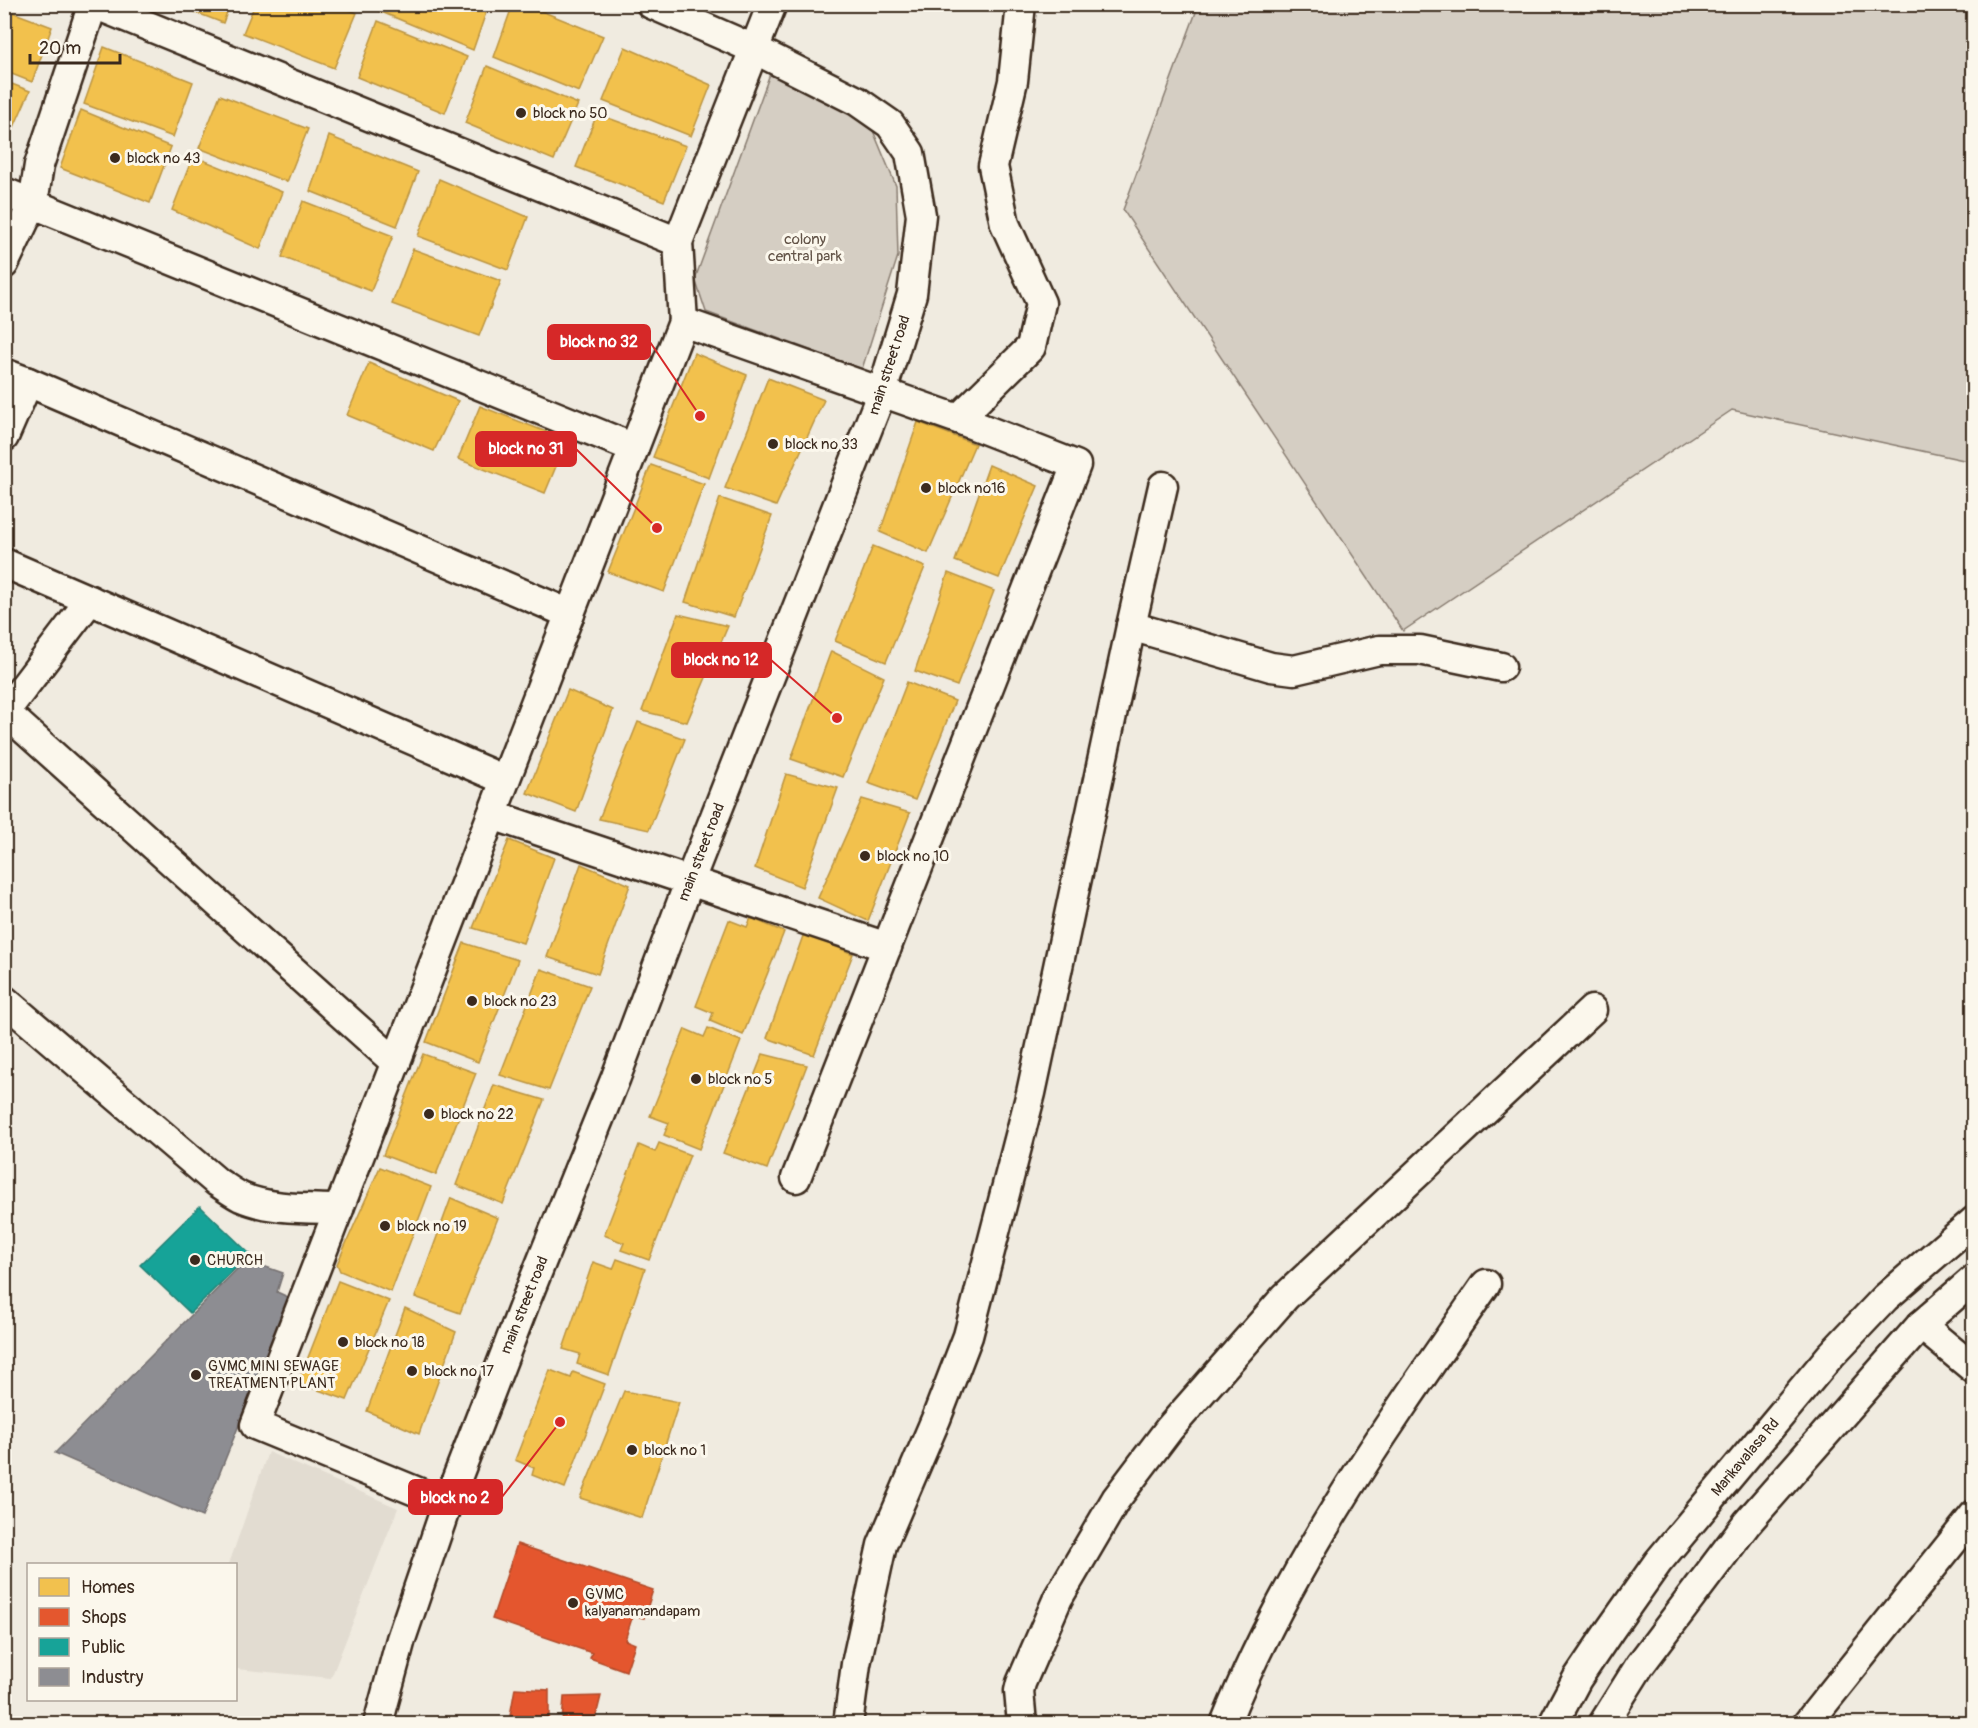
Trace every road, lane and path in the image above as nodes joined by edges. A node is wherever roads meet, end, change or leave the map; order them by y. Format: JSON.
{"nodes":[{"id":1,"x":651,"y":4,"type":"edge"},
{"id":2,"x":772,"y":4,"type":"edge"},
{"id":3,"x":1021,"y":4,"type":"edge"},
{"id":4,"x":94,"y":5,"type":"edge"},
{"id":5,"x":754,"y":49,"type":"junction"},
{"id":6,"x":4,"y":192,"type":"edge"},
{"id":7,"x":33,"y":203,"type":"junction"},
{"id":8,"x":678,"y":242,"type":"junction"},
{"id":9,"x":4,"y":264,"type":"edge"},
{"id":10,"x":683,"y":322,"type":"junction"},
{"id":11,"x":16,"y":378,"type":"edge"},
{"id":12,"x":882,"y":392,"type":"junction"},
{"id":13,"x":958,"y":419,"type":"junction"},
{"id":14,"x":4,"y":437,"type":"edge"},
{"id":15,"x":634,"y":448,"type":"junction"},
{"id":16,"x":1163,"y":486,"type":"dead end"},
{"id":17,"x":4,"y":563,"type":"edge"},
{"id":18,"x":90,"y":600,"type":"junction"},
{"id":19,"x":570,"y":614,"type":"junction"},
{"id":20,"x":1131,"y":626,"type":"junction"},
{"id":21,"x":1501,"y":668,"type":"dead end"},
{"id":22,"x":5,"y":713,"type":"edge"},
{"id":23,"x":506,"y":780,"type":"junction"},
{"id":24,"x":492,"y":815,"type":"junction"},
{"id":25,"x":690,"y":880,"type":"junction"},
{"id":26,"x":887,"y":947,"type":"junction"},
{"id":27,"x":4,"y":1000,"type":"edge"},
{"id":28,"x":1592,"y":1010,"type":"dead end"},
{"id":29,"x":396,"y":1062,"type":"junction"},
{"id":30,"x":796,"y":1178,"type":"dead end"},
{"id":31,"x":339,"y":1209,"type":"junction"},
{"id":32,"x":1974,"y":1221,"type":"edge"},
{"id":33,"x":1974,"y":1279,"type":"edge"},
{"id":34,"x":1486,"y":1284,"type":"dead end"},
{"id":35,"x":1920,"y":1325,"type":"junction"},
{"id":36,"x":1974,"y":1369,"type":"edge"},
{"id":37,"x":447,"y":1504,"type":"junction"},
{"id":38,"x":1974,"y":1515,"type":"edge"},
{"id":39,"x":378,"y":1724,"type":"edge"},
{"id":40,"x":848,"y":1724,"type":"edge"},
{"id":41,"x":1022,"y":1724,"type":"edge"},
{"id":42,"x":1225,"y":1724,"type":"edge"},
{"id":43,"x":1552,"y":1724,"type":"edge"},
{"id":44,"x":1603,"y":1724,"type":"edge"},
{"id":45,"x":1808,"y":1724,"type":"edge"}],
"edges":[{"from":1,"to":5,"type":"street","name":"main street road"},
{"from":2,"to":5,"type":"street"},
{"from":3,"to":13,"type":"street"},
{"from":4,"to":7,"type":"street"},
{"from":4,"to":8,"type":"street"},
{"from":5,"to":8,"type":"street"},
{"from":5,"to":12,"type":"street","name":"main street road"},
{"from":6,"to":7,"type":"street"},
{"from":7,"to":9,"type":"street"},
{"from":7,"to":15,"type":"street"},
{"from":8,"to":10,"type":"street"},
{"from":10,"to":12,"type":"street"},
{"from":10,"to":15,"type":"street"},
{"from":11,"to":14,"type":"street"},
{"from":11,"to":19,"type":"street"},
{"from":12,"to":13,"type":"street"},
{"from":12,"to":25,"type":"street","name":"main street road"},
{"from":13,"to":26,"type":"street"},
{"from":15,"to":19,"type":"street"},
{"from":16,"to":20,"type":"street"},
{"from":17,"to":18,"type":"street"},
{"from":18,"to":22,"type":"street"},
{"from":18,"to":23,"type":"street"},
{"from":19,"to":23,"type":"street"},
{"from":20,"to":21,"type":"street"},
{"from":20,"to":40,"type":"street"},
{"from":22,"to":29,"type":"street"},
{"from":23,"to":24,"type":"street"},
{"from":24,"to":25,"type":"street"},
{"from":24,"to":29,"type":"street"},
{"from":25,"to":26,"type":"street"},
{"from":25,"to":37,"type":"street","name":"main street road"},
{"from":26,"to":30,"type":"street"},
{"from":27,"to":31,"type":"street"},
{"from":28,"to":41,"type":"street"},
{"from":29,"to":31,"type":"street"},
{"from":31,"to":37,"type":"street"},
{"from":32,"to":43,"type":"street","name":"Marikavalasa Rd"},
{"from":33,"to":35,"type":"street"},
{"from":34,"to":42,"type":"street"},
{"from":35,"to":36,"type":"street"},
{"from":35,"to":44,"type":"street"},
{"from":37,"to":39,"type":"street","name":"main street road"},
{"from":38,"to":45,"type":"street"}]}
